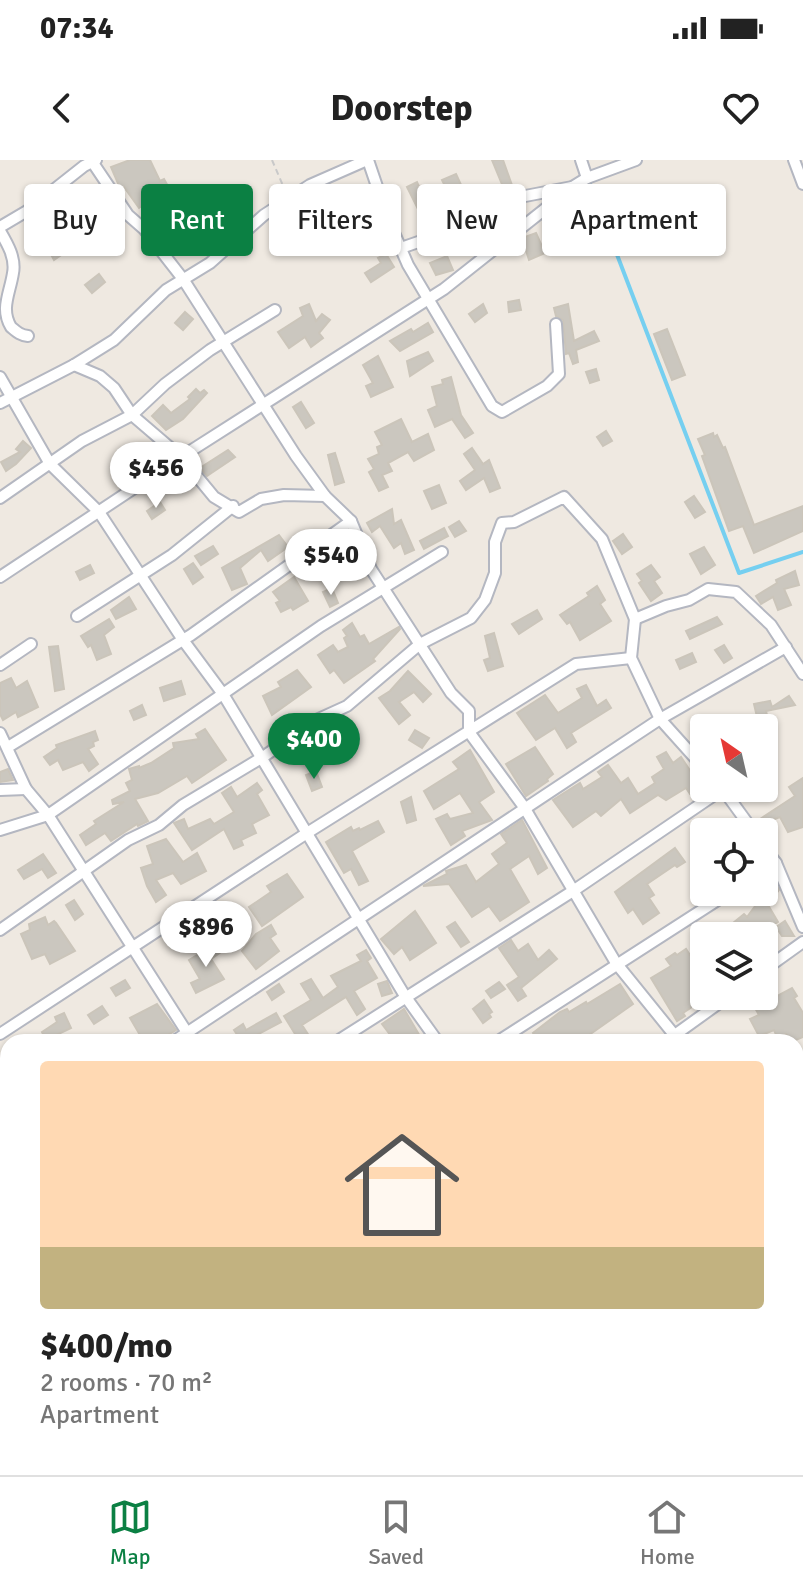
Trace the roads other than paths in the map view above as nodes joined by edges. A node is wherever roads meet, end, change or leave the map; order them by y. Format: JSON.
{"nodes":[{"id":1,"x":367,"y":160,"type":"edge"},
{"id":2,"x":581,"y":160,"type":"edge"},
{"id":3,"x":636,"y":160,"type":"edge"},
{"id":4,"x":794,"y":160,"type":"edge"},
{"id":5,"x":93,"y":161,"type":"edge"},
{"id":6,"x":801,"y":172,"type":"edge"},
{"id":7,"x":587,"y":178,"type":"junction"},
{"id":8,"x":376,"y":184,"type":"edge"},
{"id":9,"x":577,"y":184,"type":"edge"},
{"id":10,"x":803,"y":184,"type":"edge"},
{"id":11,"x":542,"y":193,"type":"edge"},
{"id":12,"x":542,"y":211,"type":"edge"},
{"id":13,"x":0,"y":229,"type":"edge"},
{"id":14,"x":401,"y":248,"type":"joint"},
{"id":15,"x":183,"y":279,"type":"junction"},
{"id":16,"x":3,"y":298,"type":"edge"},
{"id":17,"x":428,"y":300,"type":"junction"},
{"id":18,"x":275,"y":310,"type":"dead end"},
{"id":19,"x":556,"y":324,"type":"dead end"},
{"id":20,"x":28,"y":336,"type":"dead end"},
{"id":21,"x":224,"y":343,"type":"junction"},
{"id":22,"x":74,"y":365,"type":"junction"},
{"id":23,"x":0,"y":377,"type":"edge"},
{"id":24,"x":11,"y":397,"type":"junction"},
{"id":25,"x":0,"y":403,"type":"edge"},
{"id":26,"x":263,"y":406,"type":"junction"},
{"id":27,"x":132,"y":415,"type":"junction"},
{"id":28,"x":181,"y":457,"type":"junction"},
{"id":29,"x":50,"y":464,"type":"junction"},
{"id":30,"x":325,"y":496,"type":"junction"},
{"id":31,"x":0,"y":498,"type":"edge"},
{"id":32,"x":233,"y":506,"type":"junction"},
{"id":33,"x":99,"y":512,"type":"junction"},
{"id":34,"x":351,"y":521,"type":"junction"},
{"id":35,"x":442,"y":552,"type":"dead end"},
{"id":36,"x":139,"y":576,"type":"junction"},
{"id":37,"x":0,"y":577,"type":"edge"},
{"id":38,"x":385,"y":588,"type":"junction"},
{"id":39,"x":77,"y":616,"type":"dead end"},
{"id":40,"x":635,"y":619,"type":"junction"},
{"id":41,"x":183,"y":640,"type":"junction"},
{"id":42,"x":31,"y":644,"type":"dead end"},
{"id":43,"x":420,"y":644,"type":"junction"},
{"id":44,"x":786,"y":647,"type":"junction"},
{"id":45,"x":631,"y":658,"type":"junction"},
{"id":46,"x":0,"y":665,"type":"edge"},
{"id":47,"x":803,"y":674,"type":"edge"},
{"id":48,"x":223,"y":694,"type":"junction"},
{"id":49,"x":660,"y":719,"type":"junction"},
{"id":50,"x":469,"y":732,"type":"junction"},
{"id":51,"x":0,"y":733,"type":"edge"},
{"id":52,"x":8,"y":747,"type":"junction"},
{"id":53,"x":690,"y":752,"type":"edge"},
{"id":54,"x":263,"y":757,"type":"junction"},
{"id":55,"x":26,"y":789,"type":"junction"},
{"id":56,"x":0,"y":790,"type":"edge"},
{"id":57,"x":703,"y":802,"type":"edge"},
{"id":58,"x":524,"y":807,"type":"junction"},
{"id":59,"x":48,"y":815,"type":"junction"},
{"id":60,"x":0,"y":830,"type":"edge"},
{"id":61,"x":307,"y":833,"type":"junction"},
{"id":62,"x":778,"y":868,"type":"edge"},
{"id":63,"x":84,"y":871,"type":"junction"},
{"id":64,"x":573,"y":891,"type":"junction"},
{"id":65,"x":708,"y":906,"type":"edge"},
{"id":66,"x":359,"y":921,"type":"junction"},
{"id":67,"x":803,"y":927,"type":"edge"},
{"id":68,"x":0,"y":930,"type":"edge"},
{"id":69,"x":803,"y":942,"type":"edge"},
{"id":70,"x":132,"y":947,"type":"junction"},
{"id":71,"x":778,"y":960,"type":"edge"},
{"id":72,"x":616,"y":963,"type":"junction"},
{"id":73,"x":405,"y":996,"type":"junction"},
{"id":74,"x":712,"y":1010,"type":"edge"},
{"id":75,"x":0,"y":1034,"type":"edge"},
{"id":76,"x":188,"y":1034,"type":"edge"},
{"id":77,"x":194,"y":1034,"type":"edge"},
{"id":78,"x":348,"y":1034,"type":"edge"},
{"id":79,"x":432,"y":1034,"type":"edge"},
{"id":80,"x":509,"y":1034,"type":"edge"},
{"id":81,"x":675,"y":1034,"type":"edge"},
{"id":82,"x":683,"y":1034,"type":"edge"}],
"edges":[{"from":1,"to":8,"type":"street"},
{"from":1,"to":15,"type":"street"},
{"from":2,"to":7,"type":"street"},
{"from":3,"to":7,"type":"street"},
{"from":4,"to":6,"type":"street"},
{"from":5,"to":13,"type":"street"},
{"from":5,"to":15,"type":"street"},
{"from":6,"to":10,"type":"street"},
{"from":7,"to":9,"type":"street"},
{"from":11,"to":14,"type":"street"},
{"from":12,"to":17,"type":"street"},
{"from":13,"to":16,"type":"street"},
{"from":14,"to":17,"type":"street"},
{"from":15,"to":21,"type":"street"},
{"from":15,"to":22,"type":"street"},
{"from":16,"to":20,"type":"street"},
{"from":17,"to":19,"type":"street"},
{"from":17,"to":26,"type":"street"},
{"from":18,"to":21,"type":"street"},
{"from":21,"to":26,"type":"street"},
{"from":21,"to":27,"type":"street"},
{"from":22,"to":24,"type":"street"},
{"from":22,"to":27,"type":"street"},
{"from":23,"to":24,"type":"street"},
{"from":24,"to":25,"type":"street"},
{"from":24,"to":29,"type":"street"},
{"from":26,"to":28,"type":"street"},
{"from":26,"to":30,"type":"street"},
{"from":27,"to":28,"type":"street"},
{"from":27,"to":29,"type":"street"},
{"from":28,"to":32,"type":"street"},
{"from":28,"to":33,"type":"street"},
{"from":29,"to":31,"type":"street"},
{"from":29,"to":33,"type":"street"},
{"from":30,"to":32,"type":"street"},
{"from":30,"to":34,"type":"street"},
{"from":32,"to":36,"type":"street"},
{"from":33,"to":36,"type":"street"},
{"from":33,"to":37,"type":"street"},
{"from":34,"to":38,"type":"street"},
{"from":34,"to":41,"type":"street"},
{"from":35,"to":38,"type":"street"},
{"from":36,"to":39,"type":"street"},
{"from":36,"to":41,"type":"street"},
{"from":38,"to":43,"type":"street"},
{"from":38,"to":48,"type":"street"},
{"from":40,"to":43,"type":"street"},
{"from":40,"to":44,"type":"street"},
{"from":40,"to":45,"type":"street"},
{"from":41,"to":48,"type":"street"},
{"from":41,"to":52,"type":"street"},
{"from":42,"to":46,"type":"street"},
{"from":43,"to":50,"type":"street"},
{"from":43,"to":54,"type":"street"},
{"from":44,"to":47,"type":"street"},
{"from":44,"to":49,"type":"street"},
{"from":45,"to":49,"type":"street"},
{"from":45,"to":50,"type":"street"},
{"from":48,"to":54,"type":"street"},
{"from":48,"to":59,"type":"street"},
{"from":49,"to":53,"type":"street"},
{"from":49,"to":58,"type":"street"},
{"from":50,"to":58,"type":"street"},
{"from":50,"to":61,"type":"street"},
{"from":51,"to":52,"type":"street"},
{"from":52,"to":55,"type":"street"},
{"from":54,"to":61,"type":"street"},
{"from":54,"to":63,"type":"street"},
{"from":55,"to":56,"type":"street"},
{"from":55,"to":59,"type":"street"},
{"from":57,"to":64,"type":"street"},
{"from":58,"to":64,"type":"street"},
{"from":58,"to":66,"type":"street"},
{"from":59,"to":60,"type":"street"},
{"from":59,"to":63,"type":"street"},
{"from":61,"to":66,"type":"street"},
{"from":61,"to":70,"type":"street"},
{"from":62,"to":67,"type":"street"},
{"from":63,"to":68,"type":"street"},
{"from":63,"to":70,"type":"street"},
{"from":64,"to":72,"type":"street"},
{"from":64,"to":73,"type":"street"},
{"from":65,"to":72,"type":"street"},
{"from":66,"to":73,"type":"street"},
{"from":66,"to":77,"type":"street"},
{"from":69,"to":71,"type":"street"},
{"from":70,"to":75,"type":"street"},
{"from":70,"to":76,"type":"street"},
{"from":72,"to":80,"type":"street"},
{"from":72,"to":81,"type":"street"},
{"from":73,"to":78,"type":"street"},
{"from":73,"to":79,"type":"street"},
{"from":74,"to":82,"type":"street"}]}
